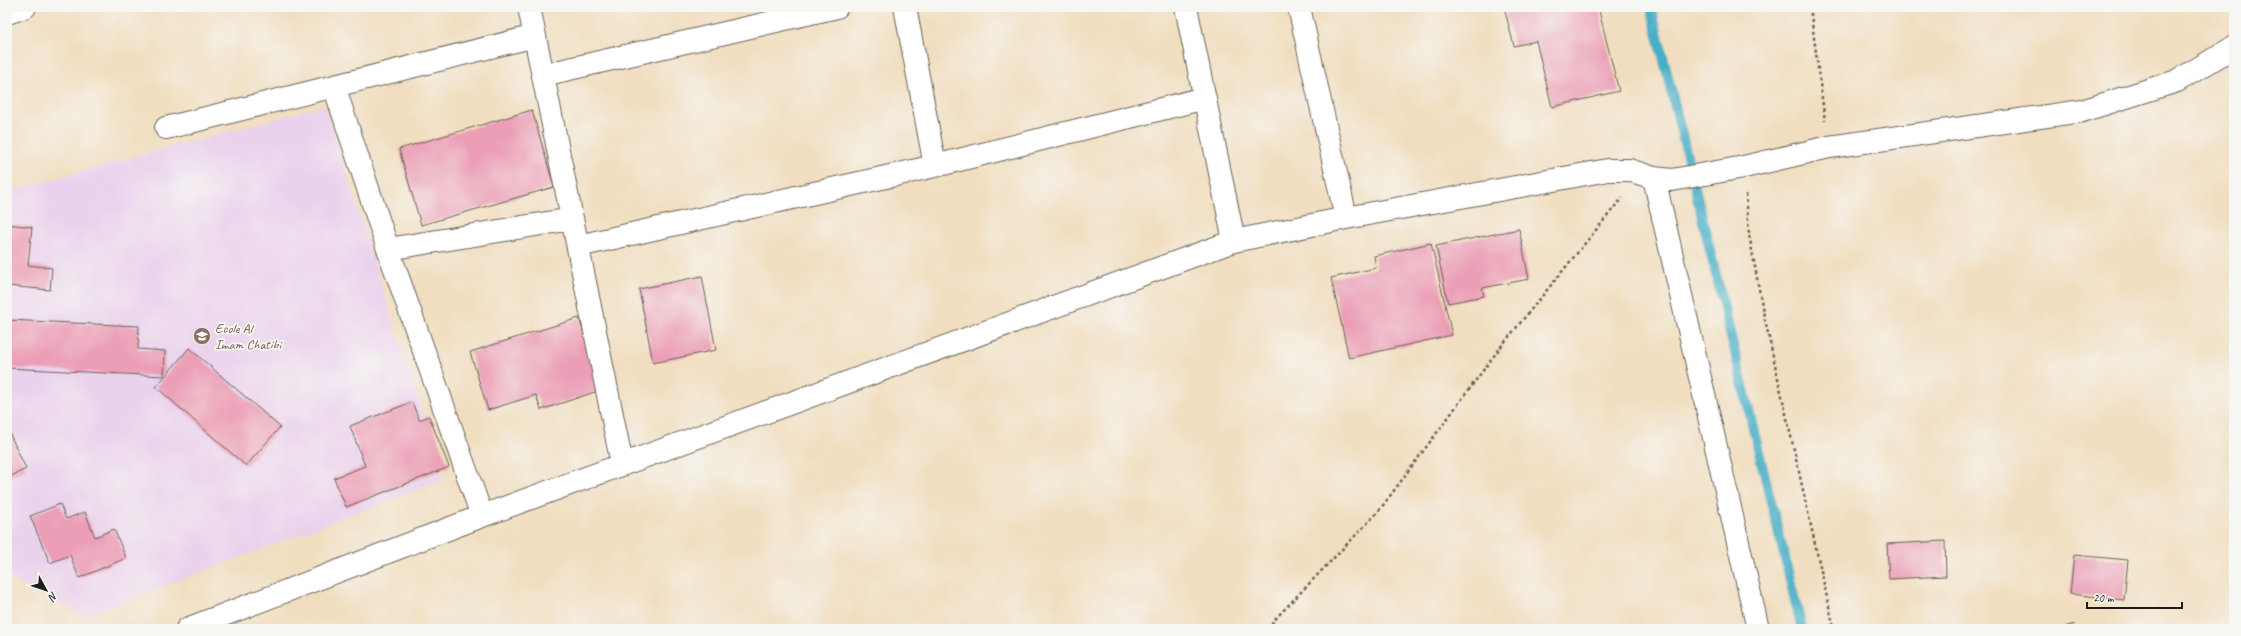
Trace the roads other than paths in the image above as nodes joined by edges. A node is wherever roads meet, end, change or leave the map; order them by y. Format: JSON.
{"nodes":[{"id":1,"x":25,"y":7,"type":"edge"},
{"id":2,"x":530,"y":7,"type":"edge"},
{"id":3,"x":837,"y":7,"type":"edge"},
{"id":4,"x":905,"y":7,"type":"edge"},
{"id":5,"x":1186,"y":7,"type":"edge"},
{"id":6,"x":1299,"y":7,"type":"edge"},
{"id":7,"x":7,"y":12,"type":"edge"},
{"id":8,"x":535,"y":36,"type":"junction"},
{"id":9,"x":2234,"y":47,"type":"edge"},
{"id":10,"x":543,"y":75,"type":"junction"},
{"id":11,"x":334,"y":86,"type":"junction"},
{"id":12,"x":1205,"y":98,"type":"junction"},
{"id":13,"x":166,"y":128,"type":"dead end"},
{"id":14,"x":935,"y":166,"type":"junction"},
{"id":15,"x":1656,"y":177,"type":"junction"},
{"id":16,"x":1346,"y":218,"type":"junction"},
{"id":17,"x":572,"y":219,"type":"junction"},
{"id":18,"x":1234,"y":241,"type":"junction"},
{"id":19,"x":578,"y":246,"type":"junction"},
{"id":20,"x":388,"y":249,"type":"junction"},
{"id":21,"x":622,"y":464,"type":"junction"},
{"id":22,"x":482,"y":516,"type":"junction"},
{"id":23,"x":196,"y":628,"type":"edge"},
{"id":24,"x":1758,"y":629,"type":"edge"}],
"edges":[{"from":1,"to":7,"type":"street"},
{"from":2,"to":8,"type":"street"},
{"from":3,"to":10,"type":"street"},
{"from":4,"to":14,"type":"street"},
{"from":5,"to":12,"type":"street"},
{"from":6,"to":16,"type":"street"},
{"from":8,"to":10,"type":"street"},
{"from":8,"to":11,"type":"street"},
{"from":9,"to":15,"type":"street"},
{"from":10,"to":17,"type":"street"},
{"from":11,"to":13,"type":"street"},
{"from":11,"to":20,"type":"street"},
{"from":12,"to":14,"type":"street"},
{"from":12,"to":18,"type":"street"},
{"from":14,"to":19,"type":"street"},
{"from":15,"to":16,"type":"street"},
{"from":15,"to":24,"type":"street"},
{"from":16,"to":18,"type":"street"},
{"from":17,"to":19,"type":"street"},
{"from":17,"to":20,"type":"street"},
{"from":18,"to":21,"type":"street"},
{"from":19,"to":21,"type":"street"},
{"from":20,"to":22,"type":"street"},
{"from":21,"to":22,"type":"street"},
{"from":22,"to":23,"type":"street"}]}
